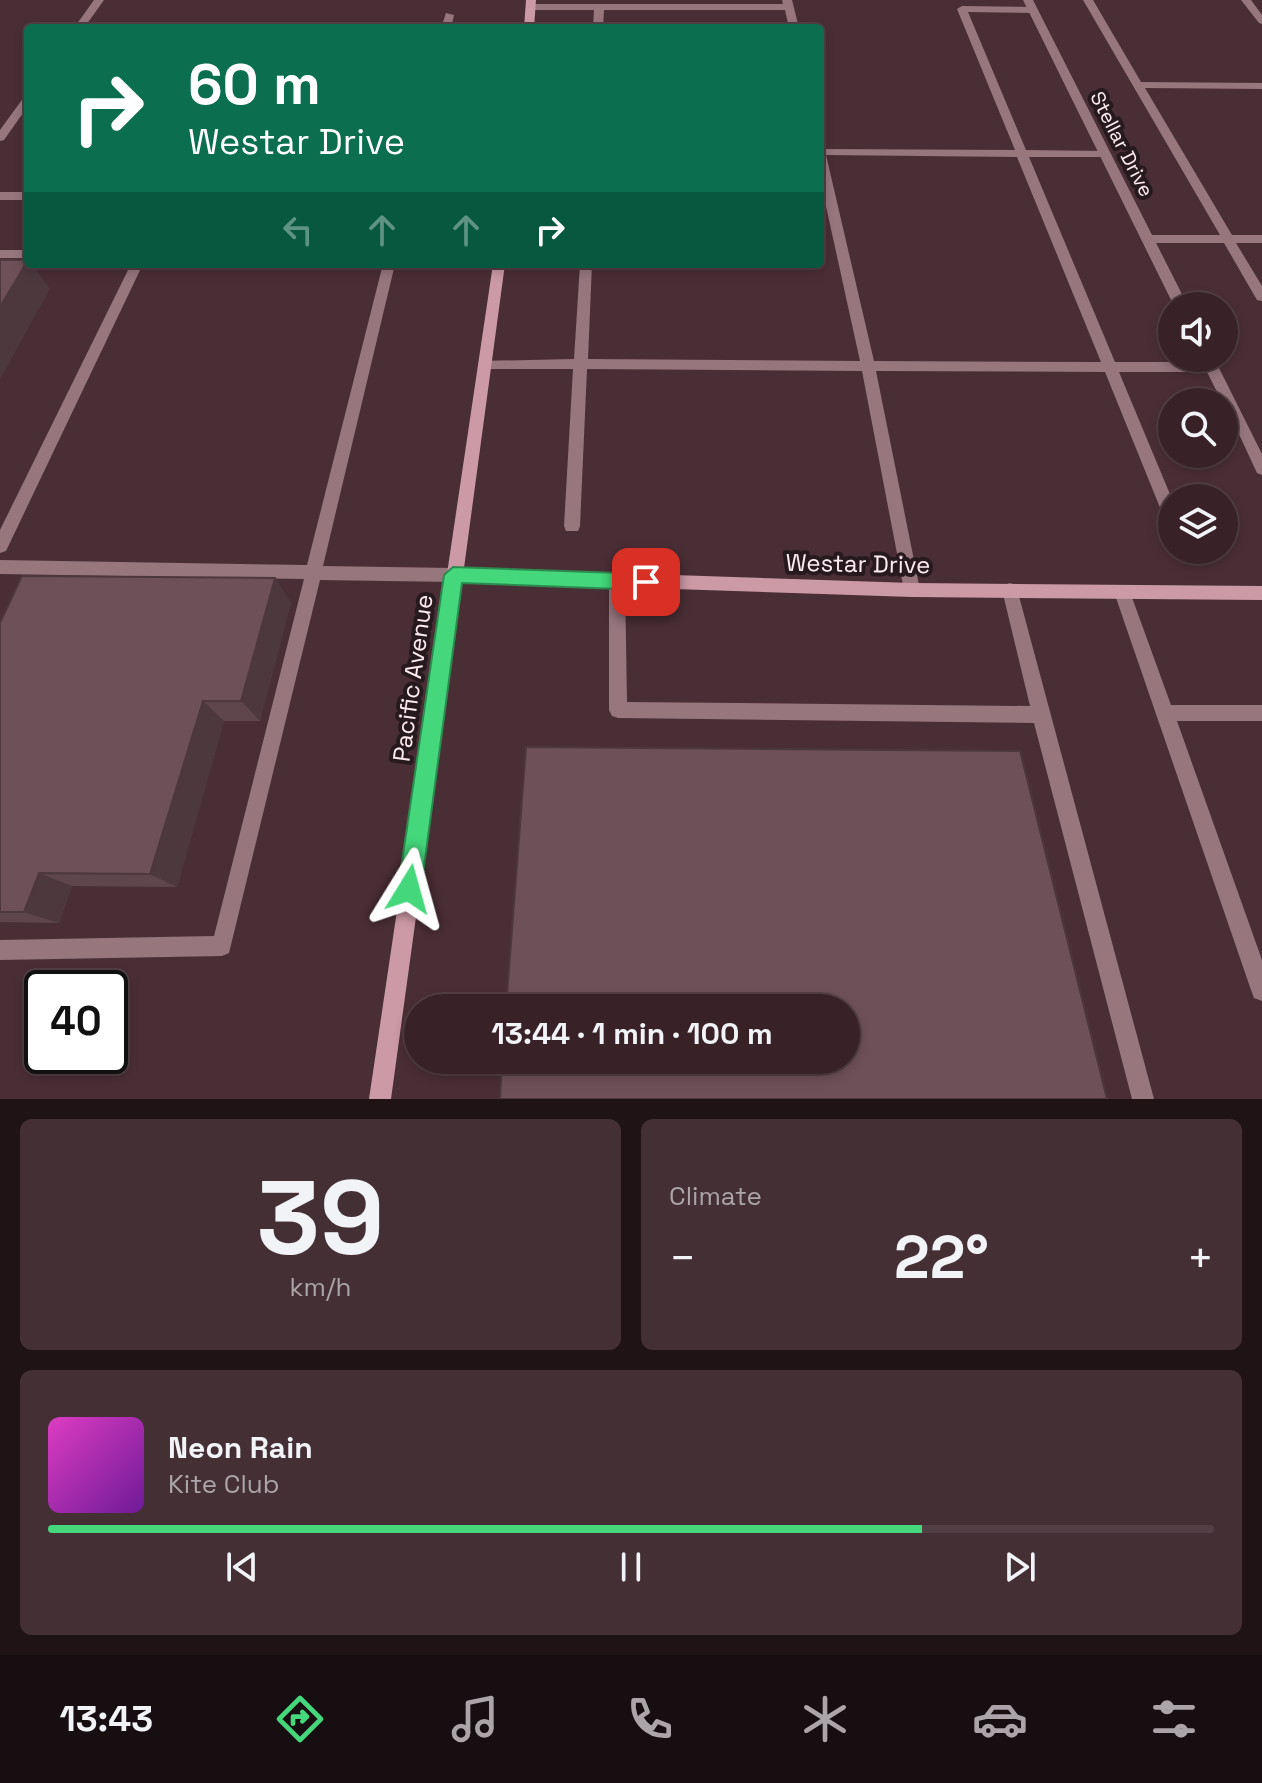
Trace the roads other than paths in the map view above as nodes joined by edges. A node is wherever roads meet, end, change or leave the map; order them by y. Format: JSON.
{"nodes":[{"id":1,"x":99,"y":0,"type":"edge"},
{"id":2,"x":1088,"y":0,"type":"edge"},
{"id":3,"x":531,"y":4,"type":"edge"},
{"id":4,"x":788,"y":4,"type":"edge"},
{"id":5,"x":960,"y":5,"type":"edge"},
{"id":6,"x":1031,"y":5,"type":"edge"},
{"id":7,"x":1253,"y":5,"type":"edge"},
{"id":8,"x":599,"y":7,"type":"junction"},
{"id":9,"x":449,"y":15,"type":"dead end"},
{"id":10,"x":1262,"y":21,"type":"edge"},
{"id":11,"x":82,"y":24,"type":"edge"},
{"id":12,"x":447,"y":24,"type":"edge"},
{"id":13,"x":529,"y":24,"type":"edge"},
{"id":14,"x":598,"y":24,"type":"edge"},
{"id":15,"x":793,"y":24,"type":"edge"},
{"id":16,"x":1138,"y":85,"type":"junction"},
{"id":17,"x":1262,"y":86,"type":"edge"},
{"id":18,"x":24,"y":105,"type":"edge"},
{"id":19,"x":0,"y":138,"type":"edge"},
{"id":20,"x":824,"y":153,"type":"edge"},
{"id":21,"x":1023,"y":154,"type":"junction"},
{"id":22,"x":1105,"y":154,"type":"junction"},
{"id":23,"x":824,"y":171,"type":"edge"},
{"id":24,"x":0,"y":196,"type":"edge"},
{"id":25,"x":24,"y":196,"type":"edge"},
{"id":26,"x":1228,"y":238,"type":"junction"},
{"id":27,"x":1148,"y":239,"type":"junction"},
{"id":28,"x":1262,"y":239,"type":"edge"},
{"id":29,"x":0,"y":254,"type":"edge"},
{"id":30,"x":24,"y":254,"type":"edge"},
{"id":31,"x":135,"y":268,"type":"edge"},
{"id":32,"x":388,"y":268,"type":"edge"},
{"id":33,"x":498,"y":268,"type":"edge"},
{"id":34,"x":586,"y":268,"type":"edge"},
{"id":35,"x":1174,"y":292,"type":"edge"},
{"id":36,"x":1262,"y":297,"type":"edge"},
{"id":37,"x":485,"y":364,"type":"junction"},
{"id":38,"x":868,"y":364,"type":"junction"},
{"id":39,"x":1158,"y":364,"type":"edge"},
{"id":40,"x":581,"y":365,"type":"junction"},
{"id":41,"x":1110,"y":366,"type":"junction"},
{"id":42,"x":1214,"y":372,"type":"edge"},
{"id":43,"x":1262,"y":469,"type":"edge"},
{"id":44,"x":1158,"y":484,"type":"edge"},
{"id":45,"x":572,"y":526,"type":"dead end"},
{"id":46,"x":0,"y":546,"type":"edge"},
{"id":47,"x":0,"y":567,"type":"edge"},
{"id":48,"x":316,"y":570,"type":"junction"},
{"id":49,"x":453,"y":575,"type":"junction"},
{"id":50,"x":617,"y":581,"type":"junction"},
{"id":51,"x":912,"y":590,"type":"junction"},
{"id":52,"x":1010,"y":590,"type":"junction"},
{"id":53,"x":1122,"y":592,"type":"junction"},
{"id":54,"x":1262,"y":593,"type":"edge"},
{"id":55,"x":1165,"y":713,"type":"junction"},
{"id":56,"x":1262,"y":713,"type":"edge"},
{"id":57,"x":1041,"y":715,"type":"junction"},
{"id":58,"x":0,"y":950,"type":"edge"},
{"id":59,"x":1262,"y":990,"type":"edge"},
{"id":60,"x":380,"y":1099,"type":"edge"},
{"id":61,"x":1143,"y":1099,"type":"edge"}],
"edges":[{"from":1,"to":11,"type":"street"},
{"from":2,"to":16,"type":"street"},
{"from":3,"to":8,"type":"street"},
{"from":3,"to":13,"type":"street"},
{"from":4,"to":8,"type":"street"},
{"from":4,"to":15,"type":"street"},
{"from":5,"to":6,"type":"street"},
{"from":5,"to":21,"type":"street"},
{"from":6,"to":22,"type":"street","name":"Stellar Drive"},
{"from":7,"to":10,"type":"street"},
{"from":8,"to":14,"type":"street"},
{"from":9,"to":12,"type":"street"},
{"from":16,"to":17,"type":"street"},
{"from":16,"to":26,"type":"street"},
{"from":18,"to":19,"type":"street"},
{"from":20,"to":21,"type":"street"},
{"from":21,"to":22,"type":"street"},
{"from":21,"to":41,"type":"street"},
{"from":22,"to":27,"type":"street","name":"Stellar Drive"},
{"from":23,"to":38,"type":"street"},
{"from":24,"to":25,"type":"street"},
{"from":26,"to":27,"type":"street"},
{"from":26,"to":28,"type":"street"},
{"from":26,"to":36,"type":"street"},
{"from":27,"to":35,"type":"street","name":"Stellar Drive"},
{"from":29,"to":30,"type":"street"},
{"from":31,"to":46,"type":"street"},
{"from":32,"to":48,"type":"street"},
{"from":33,"to":37,"type":"street","name":"Pacific Avenue"},
{"from":34,"to":40,"type":"street"},
{"from":37,"to":40,"type":"street"},
{"from":37,"to":49,"type":"street","name":"Pacific Avenue"},
{"from":38,"to":40,"type":"street"},
{"from":38,"to":41,"type":"street"},
{"from":38,"to":51,"type":"street"},
{"from":39,"to":41,"type":"street"},
{"from":40,"to":45,"type":"street"},
{"from":41,"to":44,"type":"street"},
{"from":42,"to":43,"type":"street"},
{"from":47,"to":48,"type":"street"},
{"from":48,"to":49,"type":"street"},
{"from":48,"to":58,"type":"street"},
{"from":49,"to":50,"type":"street","name":"Westar Drive"},
{"from":49,"to":60,"type":"street","name":"Pacific Avenue"},
{"from":50,"to":51,"type":"street","name":"Westar Drive"},
{"from":50,"to":57,"type":"street"},
{"from":51,"to":52,"type":"street","name":"Westar Drive"},
{"from":52,"to":53,"type":"street","name":"Westar Drive"},
{"from":52,"to":57,"type":"street"},
{"from":53,"to":54,"type":"street","name":"Westar Drive"},
{"from":53,"to":55,"type":"street"},
{"from":55,"to":56,"type":"street"},
{"from":55,"to":59,"type":"street"},
{"from":57,"to":61,"type":"street"}]}
